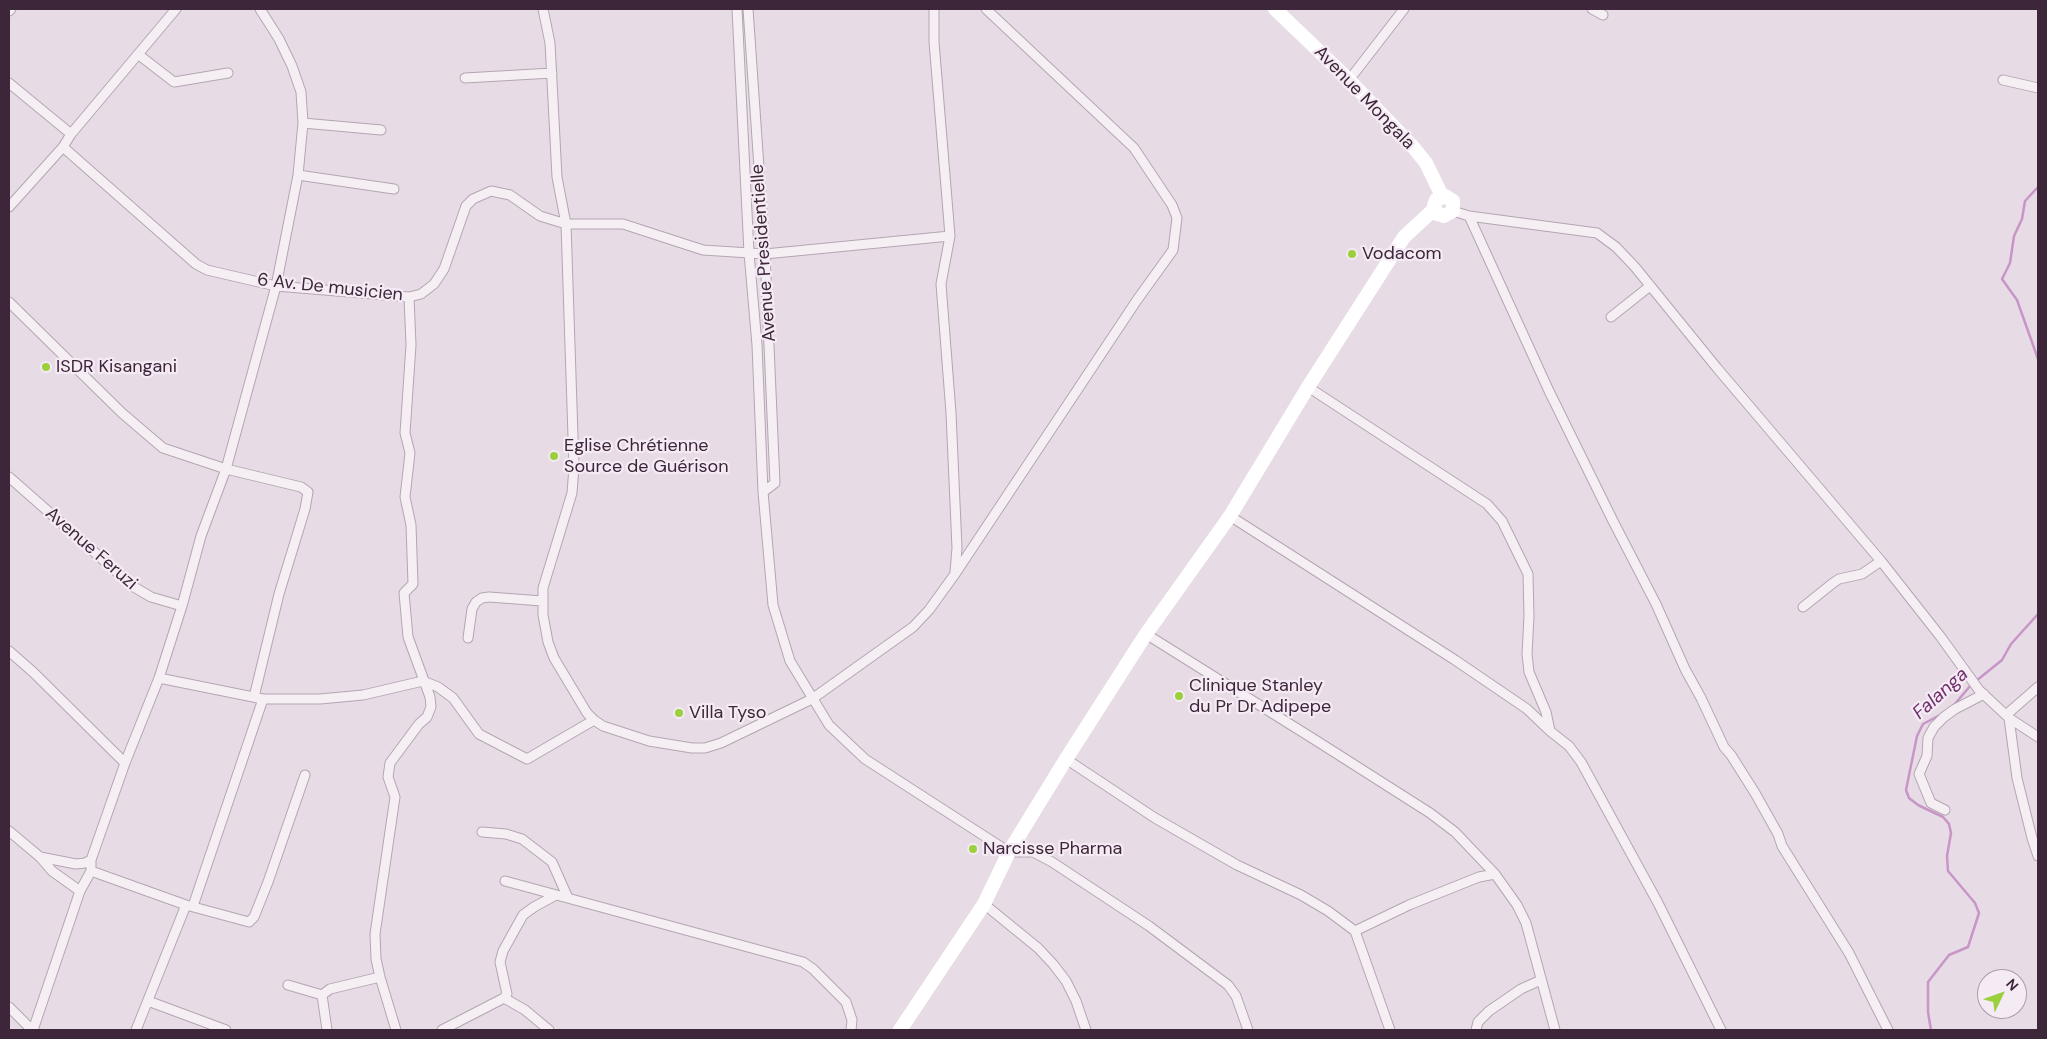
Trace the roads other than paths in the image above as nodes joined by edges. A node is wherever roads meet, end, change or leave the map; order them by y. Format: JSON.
{"nodes":[{"id":1,"x":176,"y":9,"type":"edge"},
{"id":2,"x":260,"y":9,"type":"edge"},
{"id":3,"x":543,"y":9,"type":"edge"},
{"id":4,"x":737,"y":9,"type":"edge"},
{"id":5,"x":748,"y":9,"type":"edge"},
{"id":6,"x":934,"y":9,"type":"edge"},
{"id":7,"x":986,"y":9,"type":"edge"},
{"id":8,"x":1275,"y":9,"type":"edge"},
{"id":9,"x":1404,"y":9,"type":"edge"},
{"id":10,"x":1592,"y":9,"type":"edge"},
{"id":11,"x":1603,"y":15,"type":"dead end"},
{"id":12,"x":139,"y":55,"type":"junction"},
{"id":13,"x":552,"y":72,"type":"junction"},
{"id":14,"x":228,"y":73,"type":"dead end"},
{"id":15,"x":465,"y":78,"type":"dead end"},
{"id":16,"x":1349,"y":80,"type":"junction"},
{"id":17,"x":2003,"y":80,"type":"dead end"},
{"id":18,"x":9,"y":83,"type":"edge"},
{"id":19,"x":2038,"y":88,"type":"edge"},
{"id":20,"x":303,"y":123,"type":"junction"},
{"id":21,"x":381,"y":130,"type":"dead end"},
{"id":22,"x":71,"y":134,"type":"junction"},
{"id":23,"x":63,"y":147,"type":"junction"},
{"id":24,"x":298,"y":175,"type":"junction"},
{"id":25,"x":394,"y":190,"type":"dead end"},
{"id":26,"x":1442,"y":196,"type":"junction"},
{"id":27,"x":9,"y":207,"type":"edge"},
{"id":28,"x":1453,"y":211,"type":"junction"},
{"id":29,"x":1431,"y":212,"type":"junction"},
{"id":30,"x":1468,"y":216,"type":"junction"},
{"id":31,"x":566,"y":224,"type":"junction"},
{"id":32,"x":950,"y":236,"type":"junction"},
{"id":33,"x":749,"y":253,"type":"junction"},
{"id":34,"x":765,"y":254,"type":"junction"},
{"id":35,"x":276,"y":286,"type":"junction"},
{"id":36,"x":1650,"y":286,"type":"junction"},
{"id":37,"x":409,"y":297,"type":"junction"},
{"id":38,"x":9,"y":302,"type":"edge"},
{"id":39,"x":1611,"y":317,"type":"dead end"},
{"id":40,"x":757,"y":345,"type":"junction"},
{"id":41,"x":770,"y":347,"type":"junction"},
{"id":42,"x":1308,"y":387,"type":"junction"},
{"id":43,"x":226,"y":469,"type":"junction"},
{"id":44,"x":9,"y":477,"type":"edge"},
{"id":45,"x":763,"y":492,"type":"junction"},
{"id":46,"x":1230,"y":516,"type":"junction"},
{"id":47,"x":1881,"y":561,"type":"junction"},
{"id":48,"x":955,"y":574,"type":"junction"},
{"id":49,"x":542,"y":601,"type":"junction"},
{"id":50,"x":182,"y":606,"type":"junction"},
{"id":51,"x":1803,"y":607,"type":"dead end"},
{"id":52,"x":1146,"y":634,"type":"junction"},
{"id":53,"x":468,"y":638,"type":"dead end"},
{"id":54,"x":9,"y":651,"type":"edge"},
{"id":55,"x":159,"y":678,"type":"junction"},
{"id":56,"x":422,"y":681,"type":"junction"},
{"id":57,"x":2038,"y":687,"type":"edge"},
{"id":58,"x":1981,"y":692,"type":"junction"},
{"id":59,"x":258,"y":698,"type":"junction"},
{"id":60,"x":812,"y":699,"type":"junction"},
{"id":61,"x":2008,"y":717,"type":"junction"},
{"id":62,"x":594,"y":720,"type":"junction"},
{"id":63,"x":1550,"y":731,"type":"junction"},
{"id":64,"x":2038,"y":737,"type":"edge"},
{"id":65,"x":1066,"y":759,"type":"junction"},
{"id":66,"x":125,"y":763,"type":"junction"},
{"id":67,"x":305,"y":775,"type":"dead end"},
{"id":68,"x":1945,"y":810,"type":"dead end"},
{"id":69,"x":9,"y":831,"type":"edge"},
{"id":70,"x":482,"y":832,"type":"dead end"},
{"id":71,"x":1009,"y":852,"type":"junction"},
{"id":72,"x":2038,"y":856,"type":"edge"},
{"id":73,"x":40,"y":857,"type":"junction"},
{"id":74,"x":91,"y":860,"type":"junction"},
{"id":75,"x":90,"y":871,"type":"junction"},
{"id":76,"x":1496,"y":874,"type":"junction"},
{"id":77,"x":505,"y":881,"type":"dead end"},
{"id":78,"x":80,"y":891,"type":"junction"},
{"id":79,"x":556,"y":895,"type":"junction"},
{"id":80,"x":568,"y":898,"type":"junction"},
{"id":81,"x":984,"y":904,"type":"junction"},
{"id":82,"x":190,"y":906,"type":"junction"},
{"id":83,"x":1355,"y":931,"type":"junction"},
{"id":84,"x":380,"y":977,"type":"junction"},
{"id":85,"x":1541,"y":980,"type":"junction"},
{"id":86,"x":288,"y":985,"type":"dead end"},
{"id":87,"x":322,"y":995,"type":"junction"},
{"id":88,"x":504,"y":998,"type":"junction"},
{"id":89,"x":148,"y":1001,"type":"junction"},
{"id":90,"x":9,"y":1007,"type":"edge"},
{"id":91,"x":32,"y":1030,"type":"edge"},
{"id":92,"x":136,"y":1030,"type":"edge"},
{"id":93,"x":226,"y":1030,"type":"edge"},
{"id":94,"x":327,"y":1030,"type":"edge"},
{"id":95,"x":396,"y":1030,"type":"edge"},
{"id":96,"x":442,"y":1030,"type":"edge"},
{"id":97,"x":549,"y":1030,"type":"edge"},
{"id":98,"x":851,"y":1030,"type":"edge"},
{"id":99,"x":900,"y":1030,"type":"edge"},
{"id":100,"x":1086,"y":1030,"type":"edge"},
{"id":101,"x":1248,"y":1030,"type":"edge"},
{"id":102,"x":1390,"y":1030,"type":"edge"},
{"id":103,"x":1476,"y":1030,"type":"edge"},
{"id":104,"x":1555,"y":1030,"type":"edge"},
{"id":105,"x":1721,"y":1030,"type":"edge"},
{"id":106,"x":1888,"y":1030,"type":"edge"}],
"edges":[{"from":1,"to":12,"type":"street"},
{"from":2,"to":20,"type":"street"},
{"from":3,"to":13,"type":"street"},
{"from":4,"to":33,"type":"street","name":"Avenue Presidentielle"},
{"from":5,"to":34,"type":"street","name":"Avenue Presidentielle"},
{"from":6,"to":32,"type":"street"},
{"from":7,"to":48,"type":"street"},
{"from":8,"to":16,"type":"street","name":"Avenue Mongala"},
{"from":9,"to":16,"type":"street"},
{"from":10,"to":11,"type":"street"},
{"from":12,"to":14,"type":"street"},
{"from":12,"to":22,"type":"street"},
{"from":13,"to":15,"type":"street"},
{"from":13,"to":31,"type":"street"},
{"from":16,"to":26,"type":"street","name":"Avenue Mongala"},
{"from":17,"to":19,"type":"street"},
{"from":18,"to":22,"type":"street"},
{"from":20,"to":21,"type":"street"},
{"from":20,"to":24,"type":"street"},
{"from":22,"to":23,"type":"street"},
{"from":23,"to":27,"type":"street"},
{"from":23,"to":35,"type":"street","name":"6 Av. De musicien"},
{"from":24,"to":25,"type":"street"},
{"from":24,"to":35,"type":"street"},
{"from":26,"to":28,"type":"street","name":"Avenue Mongala"},
{"from":26,"to":29,"type":"street"},
{"from":28,"to":29,"type":"street"},
{"from":28,"to":30,"type":"street"},
{"from":29,"to":42,"type":"street"},
{"from":30,"to":36,"type":"street"},
{"from":30,"to":106,"type":"street"},
{"from":31,"to":33,"type":"street","name":"6 Av. De musicien"},
{"from":31,"to":37,"type":"street","name":"6 Av. De musicien"},
{"from":31,"to":49,"type":"street"},
{"from":32,"to":34,"type":"street","name":"6 Av. De musicien"},
{"from":32,"to":48,"type":"street"},
{"from":33,"to":34,"type":"street","name":"6 Av. De musicien"},
{"from":33,"to":40,"type":"street","name":"Avenue Presidentielle"},
{"from":34,"to":41,"type":"street","name":"Avenue Presidentielle"},
{"from":35,"to":37,"type":"street","name":"6 Av. De musicien"},
{"from":35,"to":43,"type":"street"},
{"from":36,"to":39,"type":"street"},
{"from":36,"to":47,"type":"street"},
{"from":37,"to":56,"type":"street"},
{"from":38,"to":43,"type":"street"},
{"from":40,"to":41,"type":"street"},
{"from":40,"to":45,"type":"street","name":"Avenue Presidentielle"},
{"from":41,"to":45,"type":"street","name":"Avenue Presidentielle"},
{"from":42,"to":46,"type":"street"},
{"from":42,"to":63,"type":"street"},
{"from":43,"to":50,"type":"street"},
{"from":43,"to":59,"type":"street"},
{"from":44,"to":50,"type":"street","name":"Avenue Feruzi"},
{"from":45,"to":60,"type":"street","name":"Avenue Presidentielle"},
{"from":46,"to":52,"type":"street"},
{"from":46,"to":63,"type":"street"},
{"from":47,"to":51,"type":"street"},
{"from":47,"to":58,"type":"street"},
{"from":48,"to":60,"type":"street"},
{"from":49,"to":53,"type":"street"},
{"from":49,"to":62,"type":"street"},
{"from":50,"to":55,"type":"street"},
{"from":52,"to":65,"type":"street"},
{"from":52,"to":76,"type":"street"},
{"from":54,"to":66,"type":"street"},
{"from":55,"to":59,"type":"street"},
{"from":55,"to":66,"type":"street"},
{"from":56,"to":59,"type":"street"},
{"from":56,"to":62,"type":"street"},
{"from":56,"to":84,"type":"street"},
{"from":57,"to":61,"type":"street"},
{"from":58,"to":61,"type":"street"},
{"from":58,"to":68,"type":"street"},
{"from":59,"to":82,"type":"street"},
{"from":60,"to":62,"type":"street"},
{"from":60,"to":71,"type":"street","name":"Avenue Presidentielle"},
{"from":61,"to":64,"type":"street"},
{"from":61,"to":72,"type":"street"},
{"from":63,"to":105,"type":"street"},
{"from":65,"to":71,"type":"street"},
{"from":65,"to":83,"type":"street"},
{"from":66,"to":74,"type":"street"},
{"from":67,"to":82,"type":"street"},
{"from":69,"to":73,"type":"street"},
{"from":70,"to":80,"type":"street"},
{"from":71,"to":81,"type":"street"},
{"from":71,"to":101,"type":"street"},
{"from":73,"to":74,"type":"street"},
{"from":73,"to":78,"type":"street"},
{"from":74,"to":75,"type":"street"},
{"from":75,"to":78,"type":"street"},
{"from":75,"to":82,"type":"street"},
{"from":76,"to":83,"type":"street"},
{"from":76,"to":85,"type":"street"},
{"from":77,"to":79,"type":"street"},
{"from":78,"to":91,"type":"street"},
{"from":79,"to":80,"type":"street"},
{"from":79,"to":88,"type":"street"},
{"from":80,"to":98,"type":"street"},
{"from":81,"to":99,"type":"street"},
{"from":81,"to":100,"type":"street"},
{"from":82,"to":89,"type":"street"},
{"from":83,"to":102,"type":"street"},
{"from":84,"to":87,"type":"street"},
{"from":84,"to":95,"type":"street"},
{"from":85,"to":103,"type":"street"},
{"from":85,"to":104,"type":"street"},
{"from":86,"to":87,"type":"street"},
{"from":87,"to":94,"type":"street"},
{"from":88,"to":96,"type":"street"},
{"from":88,"to":97,"type":"street"},
{"from":89,"to":92,"type":"street"},
{"from":89,"to":93,"type":"street"},
{"from":90,"to":91,"type":"street"}]}
